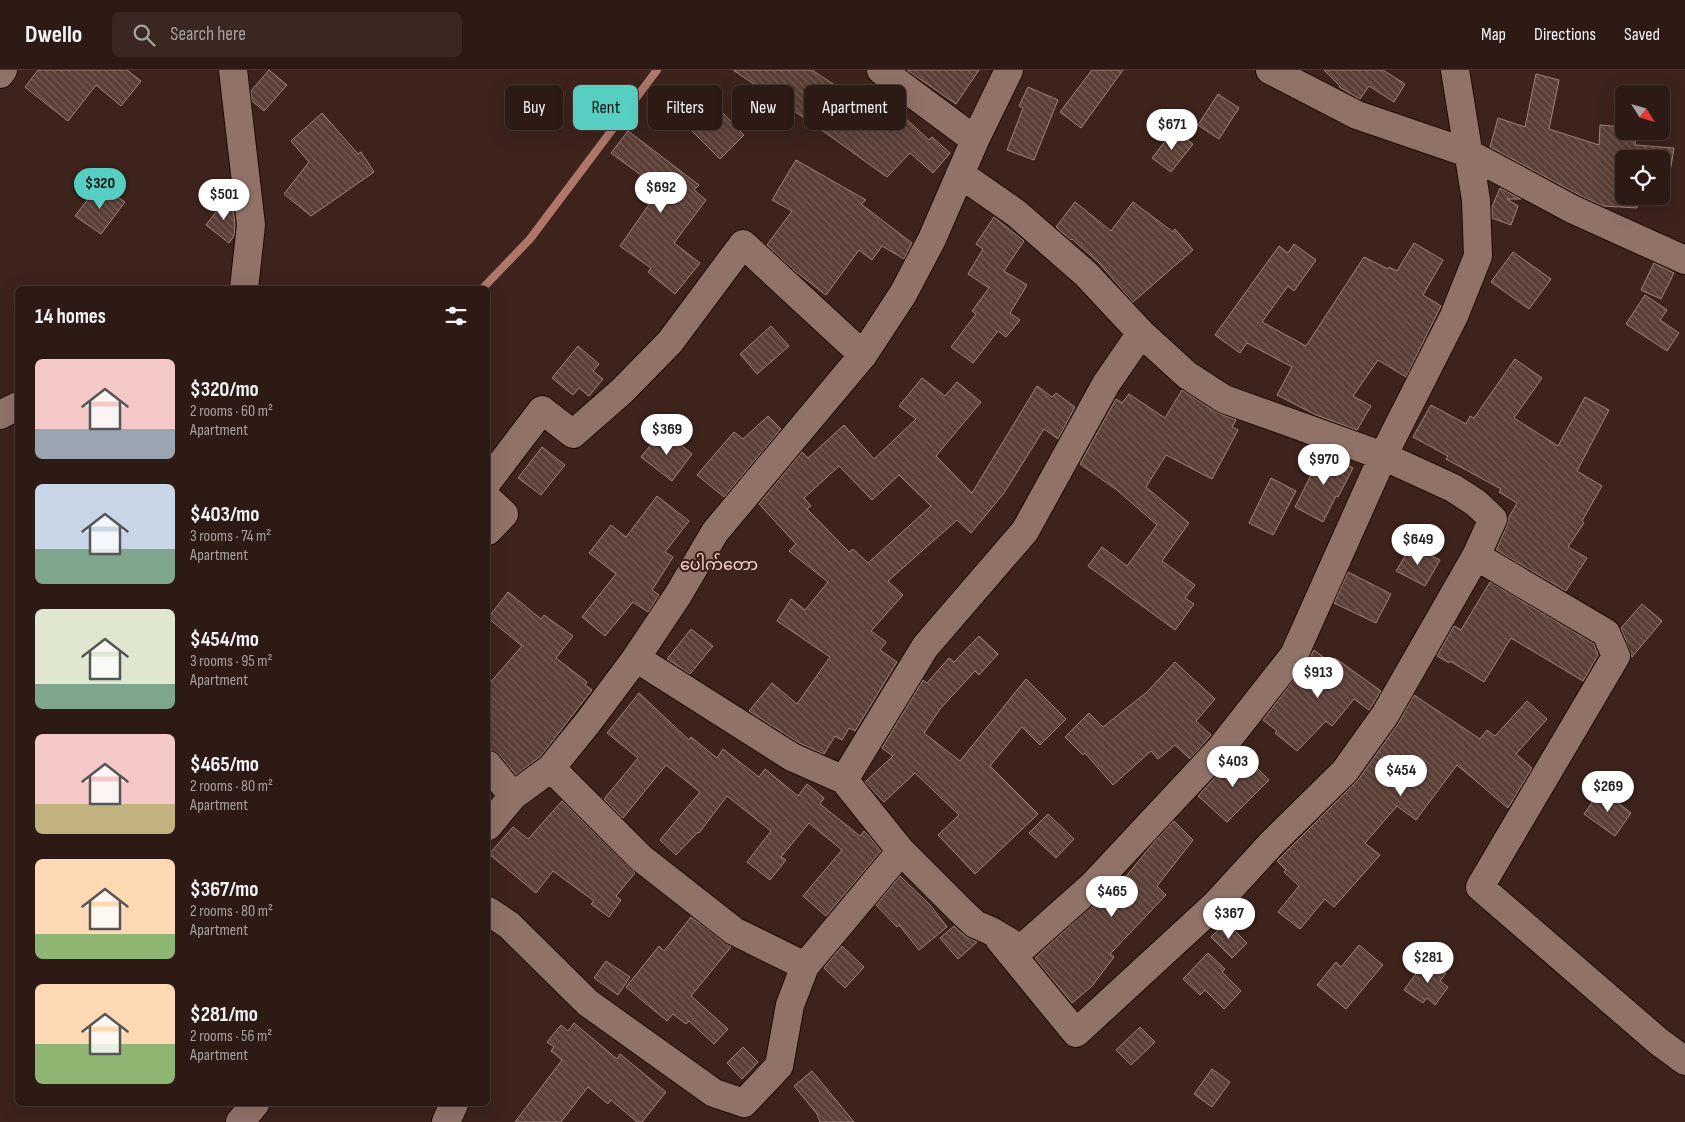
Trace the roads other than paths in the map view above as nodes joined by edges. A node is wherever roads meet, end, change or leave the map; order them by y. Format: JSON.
{"nodes":[{"id":1,"x":3,"y":70,"type":"edge"},
{"id":2,"x":233,"y":70,"type":"edge"},
{"id":3,"x":882,"y":70,"type":"edge"},
{"id":4,"x":1009,"y":70,"type":"edge"},
{"id":5,"x":1270,"y":70,"type":"edge"},
{"id":6,"x":1455,"y":70,"type":"edge"},
{"id":7,"x":0,"y":74,"type":"edge"},
{"id":8,"x":974,"y":140,"type":"junction"},
{"id":9,"x":1468,"y":153,"type":"junction"},
{"id":10,"x":960,"y":174,"type":"junction"},
{"id":11,"x":1685,"y":260,"type":"edge"},
{"id":12,"x":244,"y":286,"type":"edge"},
{"id":13,"x":1141,"y":333,"type":"junction"},
{"id":14,"x":863,"y":355,"type":"junction"},
{"id":15,"x":15,"y":408,"type":"edge"},
{"id":16,"x":0,"y":415,"type":"edge"},
{"id":17,"x":1383,"y":456,"type":"junction"},
{"id":18,"x":490,"y":478,"type":"edge"},
{"id":19,"x":490,"y":501,"type":"edge"},
{"id":20,"x":490,"y":528,"type":"edge"},
{"id":21,"x":1476,"y":556,"type":"junction"},
{"id":22,"x":636,"y":658,"type":"junction"},
{"id":23,"x":490,"y":768,"type":"edge"},
{"id":24,"x":551,"y":768,"type":"junction"},
{"id":25,"x":844,"y":780,"type":"junction"},
{"id":26,"x":512,"y":796,"type":"junction"},
{"id":27,"x":490,"y":824,"type":"edge"},
{"id":28,"x":901,"y":851,"type":"junction"},
{"id":29,"x":490,"y":912,"type":"edge"},
{"id":30,"x":991,"y":931,"type":"junction"},
{"id":31,"x":805,"y":966,"type":"junction"},
{"id":32,"x":1685,"y":1061,"type":"edge"},
{"id":33,"x":253,"y":1106,"type":"edge"},
{"id":34,"x":453,"y":1106,"type":"edge"},
{"id":35,"x":240,"y":1122,"type":"edge"},
{"id":36,"x":446,"y":1122,"type":"edge"}],
"edges":[{"from":1,"to":7,"type":"street"},
{"from":2,"to":12,"type":"street"},
{"from":3,"to":8,"type":"street"},
{"from":4,"to":8,"type":"street"},
{"from":5,"to":9,"type":"street"},
{"from":6,"to":9,"type":"street"},
{"from":8,"to":10,"type":"street"},
{"from":9,"to":11,"type":"street"},
{"from":9,"to":17,"type":"street"},
{"from":10,"to":13,"type":"street"},
{"from":10,"to":14,"type":"street"},
{"from":13,"to":17,"type":"street"},
{"from":13,"to":25,"type":"street"},
{"from":14,"to":18,"type":"street"},
{"from":14,"to":22,"type":"street"},
{"from":15,"to":16,"type":"street"},
{"from":17,"to":21,"type":"street"},
{"from":17,"to":30,"type":"street"},
{"from":19,"to":20,"type":"street"},
{"from":21,"to":30,"type":"street"},
{"from":21,"to":32,"type":"street"},
{"from":22,"to":24,"type":"street"},
{"from":22,"to":25,"type":"street"},
{"from":23,"to":26,"type":"street"},
{"from":24,"to":26,"type":"street"},
{"from":24,"to":31,"type":"street"},
{"from":25,"to":28,"type":"street"},
{"from":26,"to":27,"type":"street"},
{"from":28,"to":30,"type":"street"},
{"from":28,"to":31,"type":"street"},
{"from":29,"to":31,"type":"street"},
{"from":33,"to":35,"type":"street"},
{"from":34,"to":36,"type":"street"}]}
